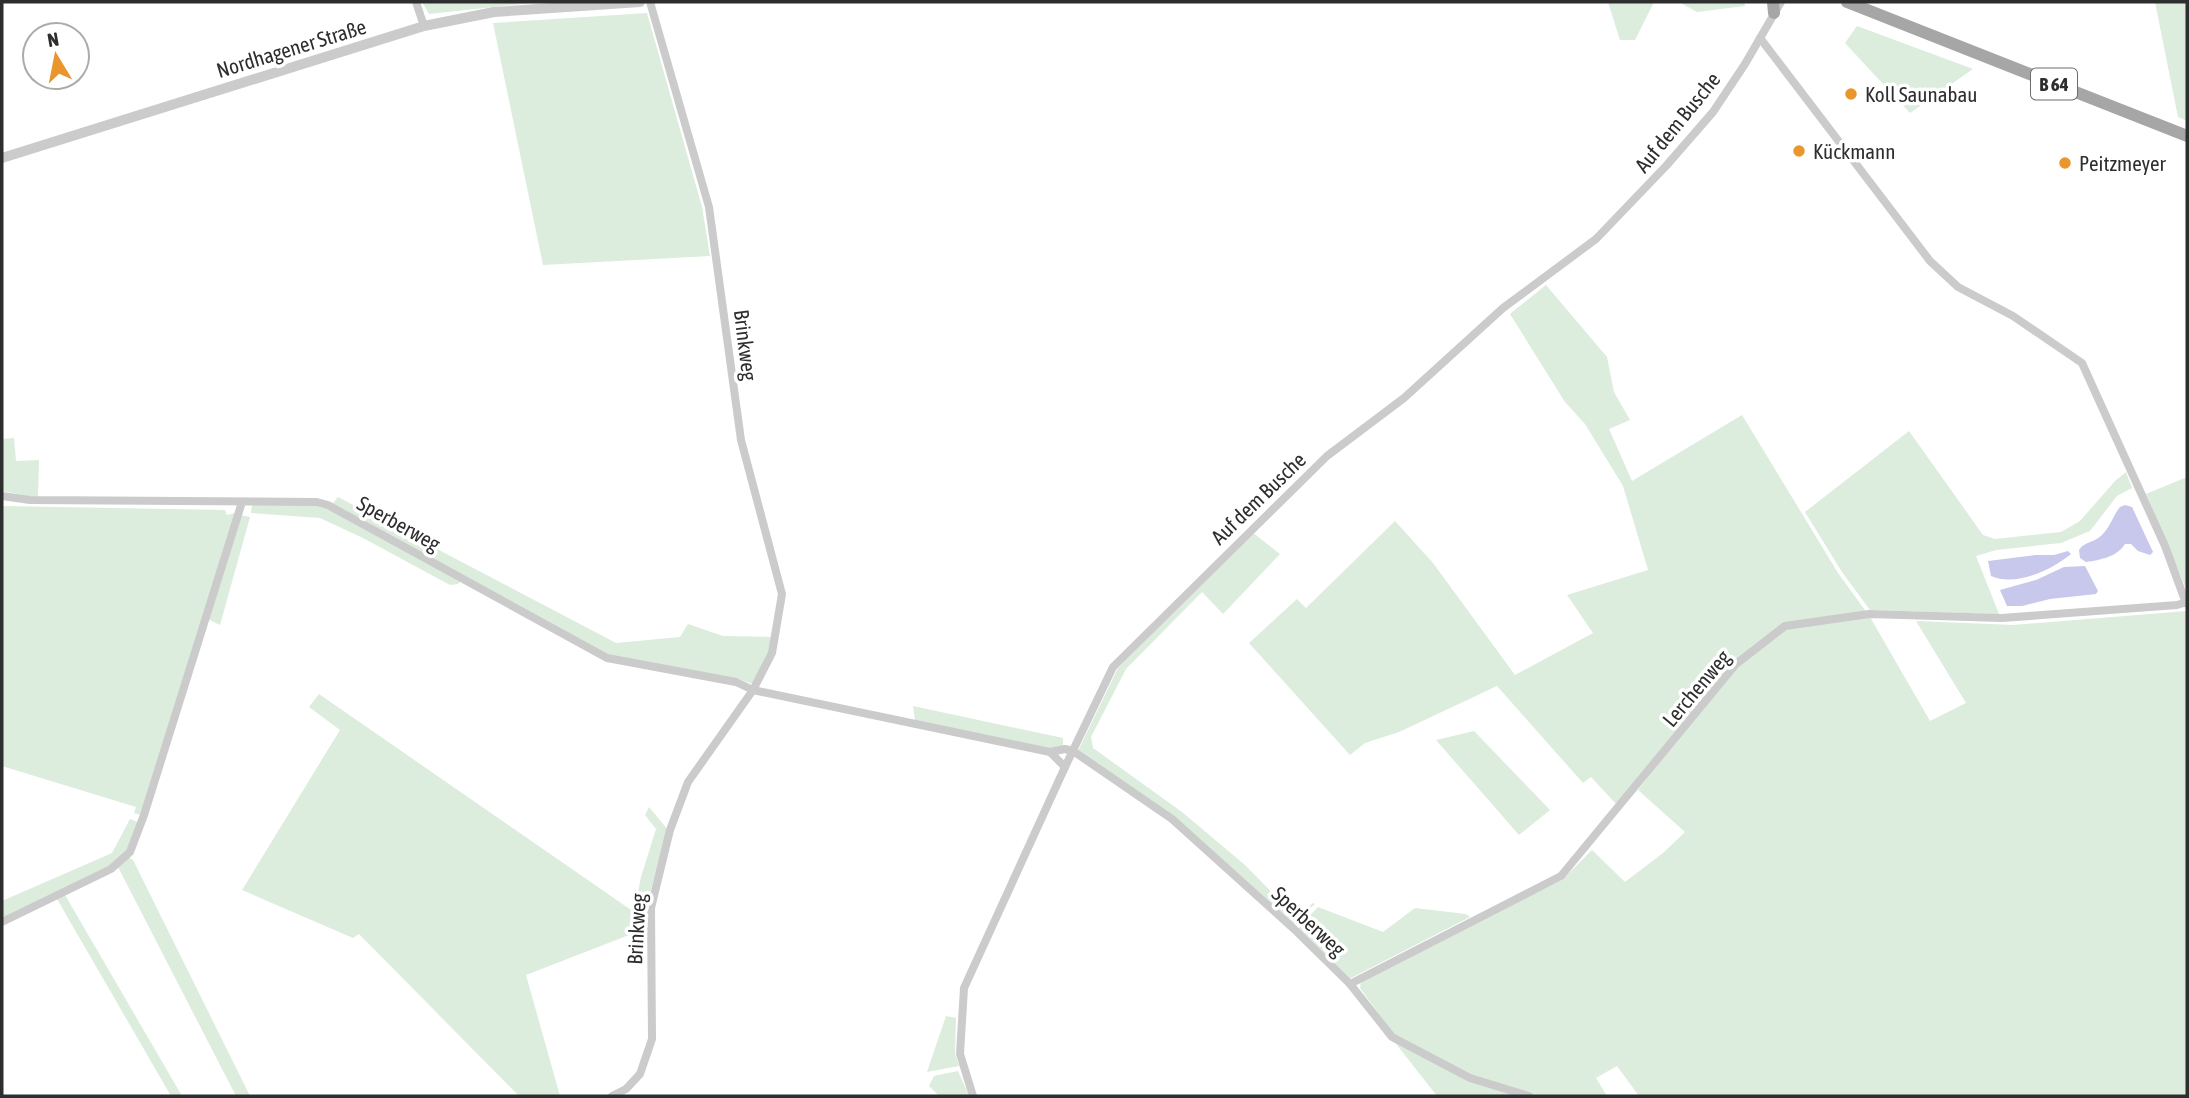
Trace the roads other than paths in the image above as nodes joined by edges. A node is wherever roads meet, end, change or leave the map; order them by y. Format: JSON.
{"nodes":[{"id":1,"x":416,"y":2,"type":"edge"},
{"id":2,"x":640,"y":2,"type":"edge"},
{"id":3,"x":650,"y":2,"type":"edge"},
{"id":4,"x":1847,"y":2,"type":"edge"},
{"id":5,"x":1776,"y":5,"type":"edge"},
{"id":6,"x":424,"y":26,"type":"junction"},
{"id":7,"x":1760,"y":37,"type":"junction"},
{"id":8,"x":2187,"y":136,"type":"edge"},
{"id":9,"x":2,"y":158,"type":"edge"},
{"id":10,"x":2,"y":496,"type":"edge"},
{"id":11,"x":242,"y":502,"type":"junction"},
{"id":12,"x":2186,"y":603,"type":"edge"},
{"id":13,"x":753,"y":690,"type":"junction"},
{"id":14,"x":1073,"y":751,"type":"junction"},
{"id":15,"x":1049,"y":752,"type":"junction"},
{"id":16,"x":1065,"y":767,"type":"junction"},
{"id":17,"x":2,"y":922,"type":"edge"},
{"id":18,"x":1350,"y":984,"type":"junction"},
{"id":19,"x":612,"y":1096,"type":"edge"},
{"id":20,"x":973,"y":1096,"type":"edge"},
{"id":21,"x":1529,"y":1096,"type":"edge"}],
"edges":[{"from":1,"to":6,"type":"street"},
{"from":2,"to":6,"type":"street","name":"Nordhagener Straße"},
{"from":3,"to":13,"type":"street","name":"Brinkweg"},
{"from":4,"to":8,"type":"main road","number":"B 64"},
{"from":5,"to":7,"type":"street","name":"Auf dem Busche"},
{"from":6,"to":9,"type":"street","name":"Nordhagener Straße"},
{"from":7,"to":12,"type":"street"},
{"from":7,"to":14,"type":"street","name":"Auf dem Busche"},
{"from":10,"to":11,"type":"street","name":"Sperberweg"},
{"from":11,"to":13,"type":"street","name":"Sperberweg"},
{"from":11,"to":17,"type":"street"},
{"from":12,"to":18,"type":"street","name":"Lerchenweg"},
{"from":13,"to":15,"type":"street"},
{"from":13,"to":19,"type":"street","name":"Brinkweg"},
{"from":14,"to":15,"type":"street"},
{"from":14,"to":16,"type":"street","name":"Auf dem Busche"},
{"from":14,"to":18,"type":"street","name":"Sperberweg"},
{"from":15,"to":16,"type":"street"},
{"from":16,"to":20,"type":"street","name":"Auf dem Busche"},
{"from":18,"to":21,"type":"street","name":"Sperberweg"}]}
